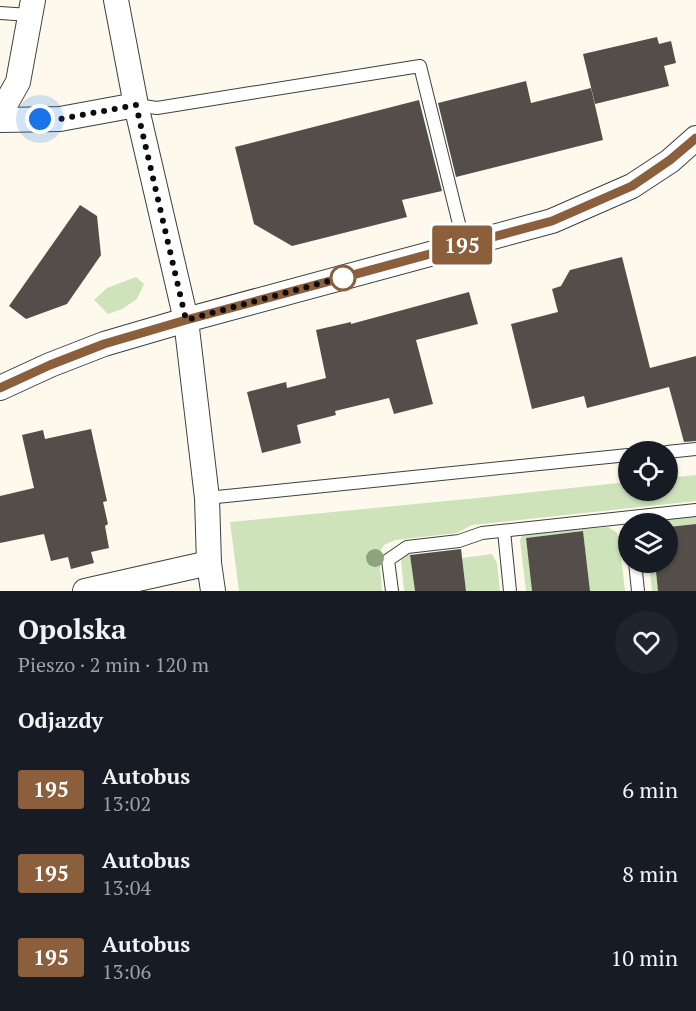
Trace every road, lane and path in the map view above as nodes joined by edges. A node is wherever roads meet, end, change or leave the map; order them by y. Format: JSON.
{"nodes":[{"id":1,"x":116,"y":0,"type":"edge"},
{"id":2,"x":31,"y":8,"type":"edge"},
{"id":3,"x":0,"y":13,"type":"edge"},
{"id":4,"x":136,"y":105,"type":"junction"},
{"id":5,"x":0,"y":114,"type":"edge"},
{"id":6,"x":0,"y":120,"type":"edge"},
{"id":7,"x":696,"y":138,"type":"edge"},
{"id":8,"x":464,"y":244,"type":"junction"},
{"id":9,"x":186,"y":320,"type":"junction"},
{"id":10,"x":0,"y":388,"type":"edge"},
{"id":11,"x":696,"y":448,"type":"edge"},
{"id":12,"x":678,"y":450,"type":"edge"},
{"id":13,"x":618,"y":456,"type":"edge"},
{"id":14,"x":207,"y":498,"type":"junction"},
{"id":15,"x":696,"y":510,"type":"edge"},
{"id":16,"x":678,"y":513,"type":"edge"},
{"id":17,"x":618,"y":522,"type":"edge"},
{"id":18,"x":504,"y":531,"type":"junction"},
{"id":19,"x":209,"y":563,"type":"junction"},
{"id":20,"x":636,"y":573,"type":"edge"},
{"id":21,"x":85,"y":591,"type":"edge"},
{"id":22,"x":213,"y":591,"type":"edge"},
{"id":23,"x":392,"y":591,"type":"edge"},
{"id":24,"x":510,"y":591,"type":"edge"},
{"id":25,"x":638,"y":591,"type":"edge"}],
"edges":[{"from":1,"to":4,"type":"street"},
{"from":2,"to":3,"type":"lane"},
{"from":2,"to":5,"type":"street"},
{"from":4,"to":6,"type":"street"},
{"from":4,"to":8,"type":"lane"},
{"from":4,"to":9,"type":"street"},
{"from":7,"to":8,"type":"street"},
{"from":8,"to":9,"type":"street"},
{"from":9,"to":10,"type":"street"},
{"from":9,"to":14,"type":"street"},
{"from":11,"to":12,"type":"lane"},
{"from":13,"to":14,"type":"lane"},
{"from":14,"to":19,"type":"street"},
{"from":15,"to":16,"type":"lane"},
{"from":17,"to":18,"type":"lane"},
{"from":18,"to":23,"type":"lane"},
{"from":18,"to":24,"type":"lane"},
{"from":19,"to":21,"type":"street"},
{"from":19,"to":22,"type":"street"},
{"from":20,"to":25,"type":"lane"}]}
